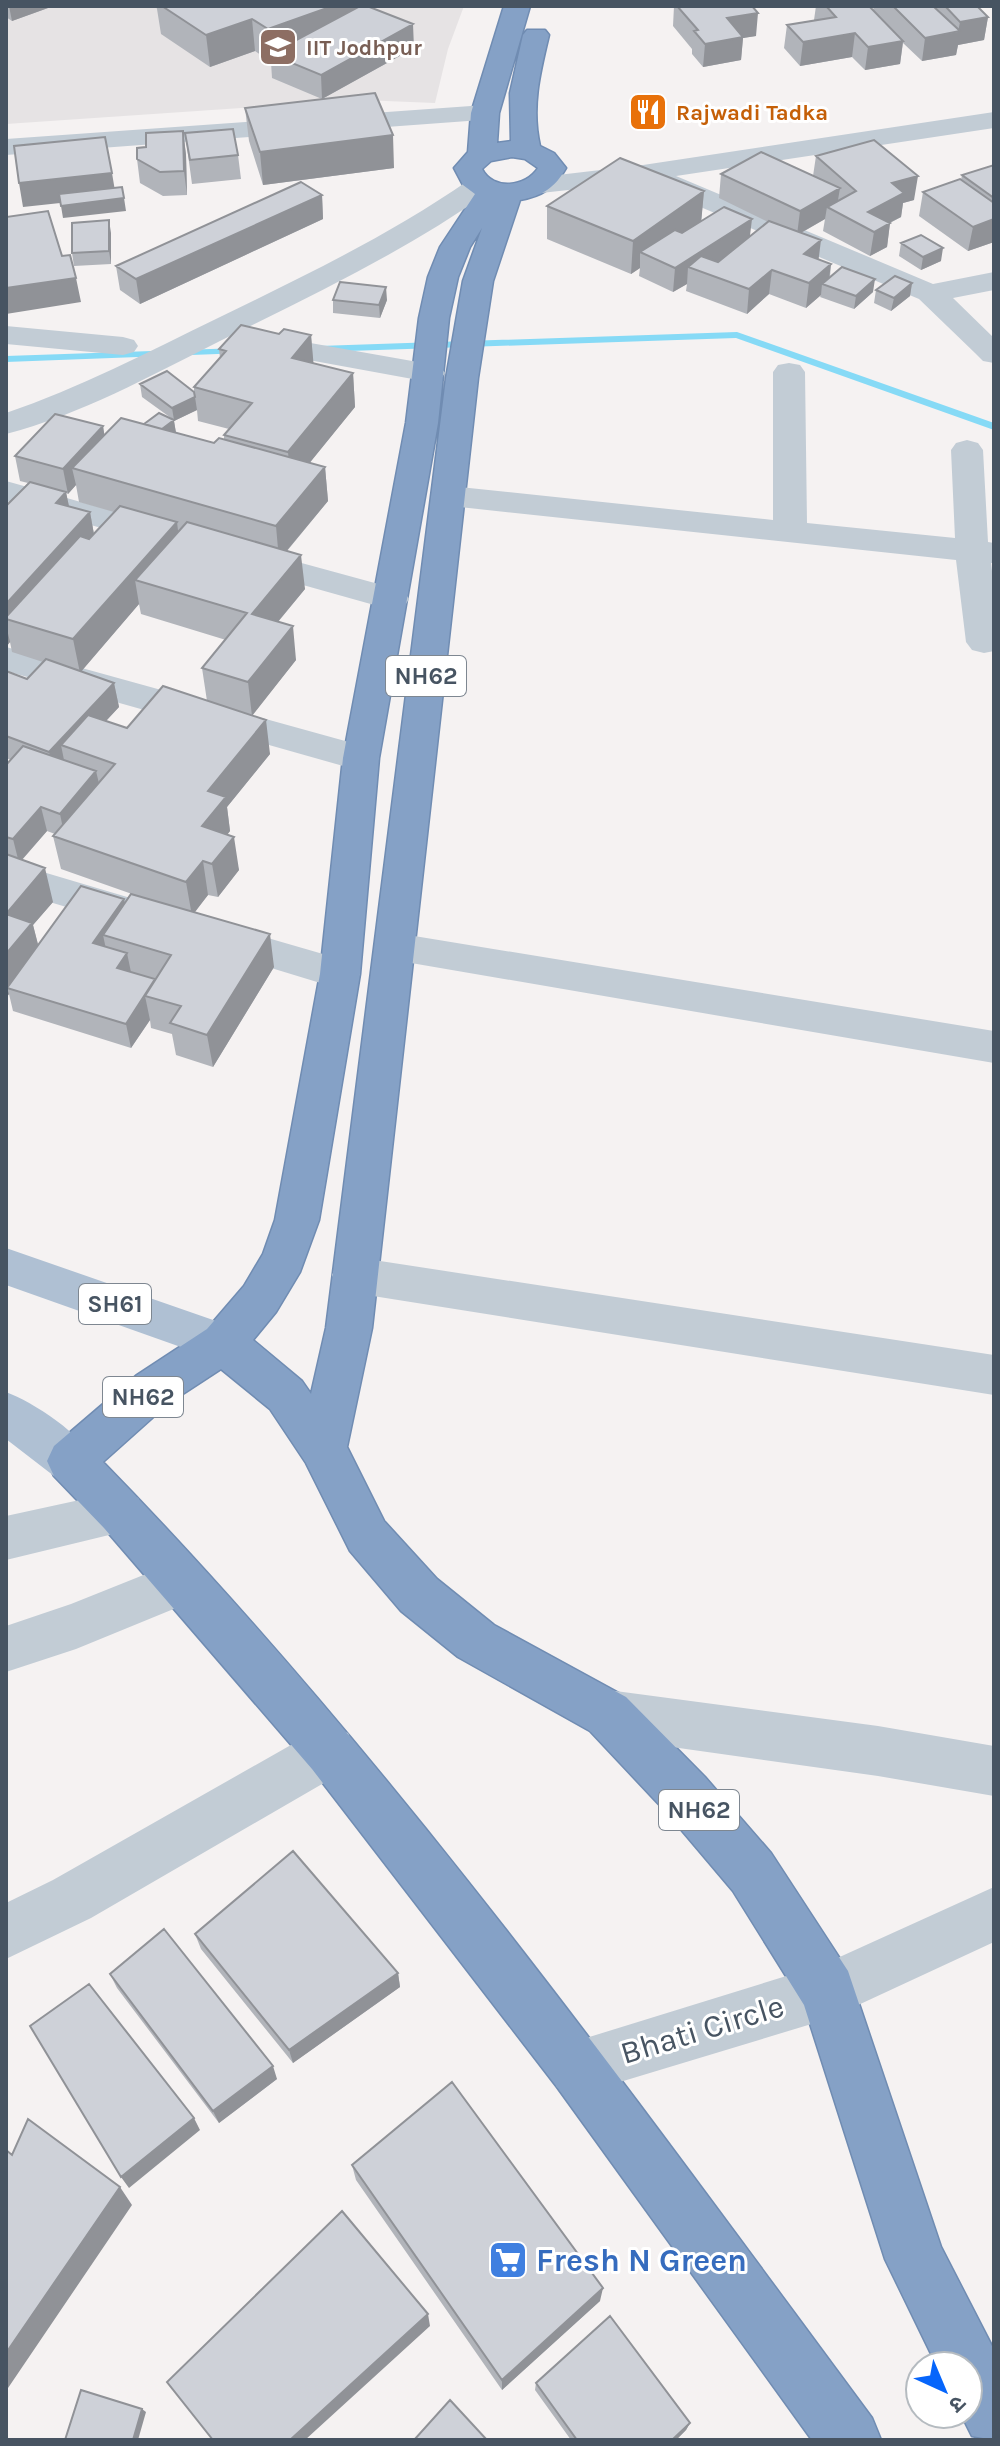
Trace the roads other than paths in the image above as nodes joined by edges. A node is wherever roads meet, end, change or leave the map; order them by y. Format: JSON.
{"nodes":[{"id":1,"x":517,"y":6,"type":"edge"},
{"id":2,"x":544,"y":6,"type":"edge"},
{"id":3,"x":485,"y":113,"type":"junction"},
{"id":4,"x":994,"y":120,"type":"edge"},
{"id":5,"x":6,"y":147,"type":"edge"},
{"id":6,"x":521,"y":170,"type":"junction"},
{"id":7,"x":643,"y":173,"type":"junction"},
{"id":8,"x":994,"y":281,"type":"edge"},
{"id":9,"x":936,"y":298,"type":"junction"},
{"id":10,"x":6,"y":335,"type":"edge"},
{"id":11,"x":198,"y":340,"type":"junction"},
{"id":12,"x":984,"y":346,"type":"edge"},
{"id":13,"x":122,"y":347,"type":"junction"},
{"id":14,"x":789,"y":372,"type":"dead end"},
{"id":15,"x":429,"y":373,"type":"junction"},
{"id":16,"x":6,"y":395,"type":"edge"},
{"id":17,"x":6,"y":424,"type":"edge"},
{"id":18,"x":967,"y":450,"type":"dead end"},
{"id":19,"x":6,"y":491,"type":"edge"},
{"id":20,"x":450,"y":496,"type":"junction"},
{"id":21,"x":790,"y":532,"type":"junction"},
{"id":22,"x":983,"y":552,"type":"edge"},
{"id":23,"x":392,"y":599,"type":"junction"},
{"id":24,"x":984,"y":642,"type":"dead end"},
{"id":25,"x":6,"y":659,"type":"edge"},
{"id":26,"x":361,"y":758,"type":"junction"},
{"id":27,"x":6,"y":875,"type":"edge"},
{"id":28,"x":396,"y":948,"type":"junction"},
{"id":29,"x":340,"y":974,"type":"junction"},
{"id":30,"x":994,"y":1047,"type":"edge"},
{"id":31,"x":6,"y":1266,"type":"edge"},
{"id":32,"x":354,"y":1275,"type":"junction"},
{"id":33,"x":223,"y":1343,"type":"junction"},
{"id":34,"x":994,"y":1375,"type":"edge"},
{"id":35,"x":6,"y":1412,"type":"edge"},
{"id":36,"x":323,"y":1448,"type":"junction"},
{"id":37,"x":71,"y":1461,"type":"junction"},
{"id":38,"x":121,"y":1513,"type":"junction"},
{"id":39,"x":6,"y":1538,"type":"edge"},
{"id":40,"x":181,"y":1583,"type":"junction"},
{"id":41,"x":6,"y":1649,"type":"edge"},
{"id":42,"x":608,"y":1714,"type":"junction"},
{"id":43,"x":330,"y":1751,"type":"junction"},
{"id":44,"x":994,"y":1771,"type":"edge"},
{"id":45,"x":994,"y":1914,"type":"edge"},
{"id":46,"x":6,"y":1932,"type":"edge"},
{"id":47,"x":828,"y":1991,"type":"junction"},
{"id":48,"x":577,"y":2067,"type":"junction"},
{"id":49,"x":986,"y":2382,"type":"edge"},
{"id":50,"x":850,"y":2440,"type":"edge"}],
"edges":[{"from":1,"to":3,"type":"highway","number":"NH62"},
{"from":2,"to":6,"type":"highway","number":"NH62"},
{"from":3,"to":5,"type":"street"},
{"from":3,"to":6,"type":"highway","number":"NH62"},
{"from":4,"to":7,"type":"street"},
{"from":6,"to":7,"type":"street"},
{"from":6,"to":7,"type":"street"},
{"from":6,"to":11,"type":"street"},
{"from":6,"to":13,"type":"street"},
{"from":6,"to":15,"type":"highway","number":"NH62"},
{"from":6,"to":20,"type":"highway","number":"NH62"},
{"from":7,"to":9,"type":"street"},
{"from":8,"to":9,"type":"street"},
{"from":9,"to":12,"type":"street"},
{"from":10,"to":13,"type":"street"},
{"from":11,"to":15,"type":"street"},
{"from":11,"to":17,"type":"street"},
{"from":13,"to":16,"type":"street"},
{"from":14,"to":21,"type":"street"},
{"from":15,"to":23,"type":"highway","number":"NH62"},
{"from":18,"to":22,"type":"street"},
{"from":19,"to":23,"type":"street"},
{"from":20,"to":21,"type":"street"},
{"from":20,"to":28,"type":"highway","number":"NH62"},
{"from":21,"to":22,"type":"street"},
{"from":22,"to":24,"type":"street"},
{"from":23,"to":26,"type":"highway","number":"NH62"},
{"from":25,"to":26,"type":"street"},
{"from":26,"to":29,"type":"highway","number":"NH62"},
{"from":27,"to":29,"type":"street"},
{"from":28,"to":30,"type":"street"},
{"from":28,"to":32,"type":"highway","number":"NH62"},
{"from":29,"to":33,"type":"highway","number":"NH62"},
{"from":31,"to":33,"type":"main road","number":"SH61"},
{"from":32,"to":34,"type":"street"},
{"from":32,"to":36,"type":"highway","number":"NH62"},
{"from":33,"to":36,"type":"highway","number":"NH62"},
{"from":33,"to":37,"type":"highway","number":"NH62"},
{"from":35,"to":37,"type":"main road"},
{"from":36,"to":42,"type":"highway","number":"NH62"},
{"from":37,"to":38,"type":"highway"},
{"from":38,"to":39,"type":"street"},
{"from":38,"to":40,"type":"highway"},
{"from":40,"to":41,"type":"street"},
{"from":40,"to":43,"type":"highway"},
{"from":42,"to":44,"type":"street"},
{"from":42,"to":47,"type":"highway","number":"NH62"},
{"from":43,"to":46,"type":"street"},
{"from":43,"to":48,"type":"highway"},
{"from":45,"to":47,"type":"street","name":"Bhati Circle"},
{"from":47,"to":48,"type":"street","name":"Bhati Circle"},
{"from":47,"to":49,"type":"highway","number":"NH62"},
{"from":48,"to":50,"type":"highway"}]}
